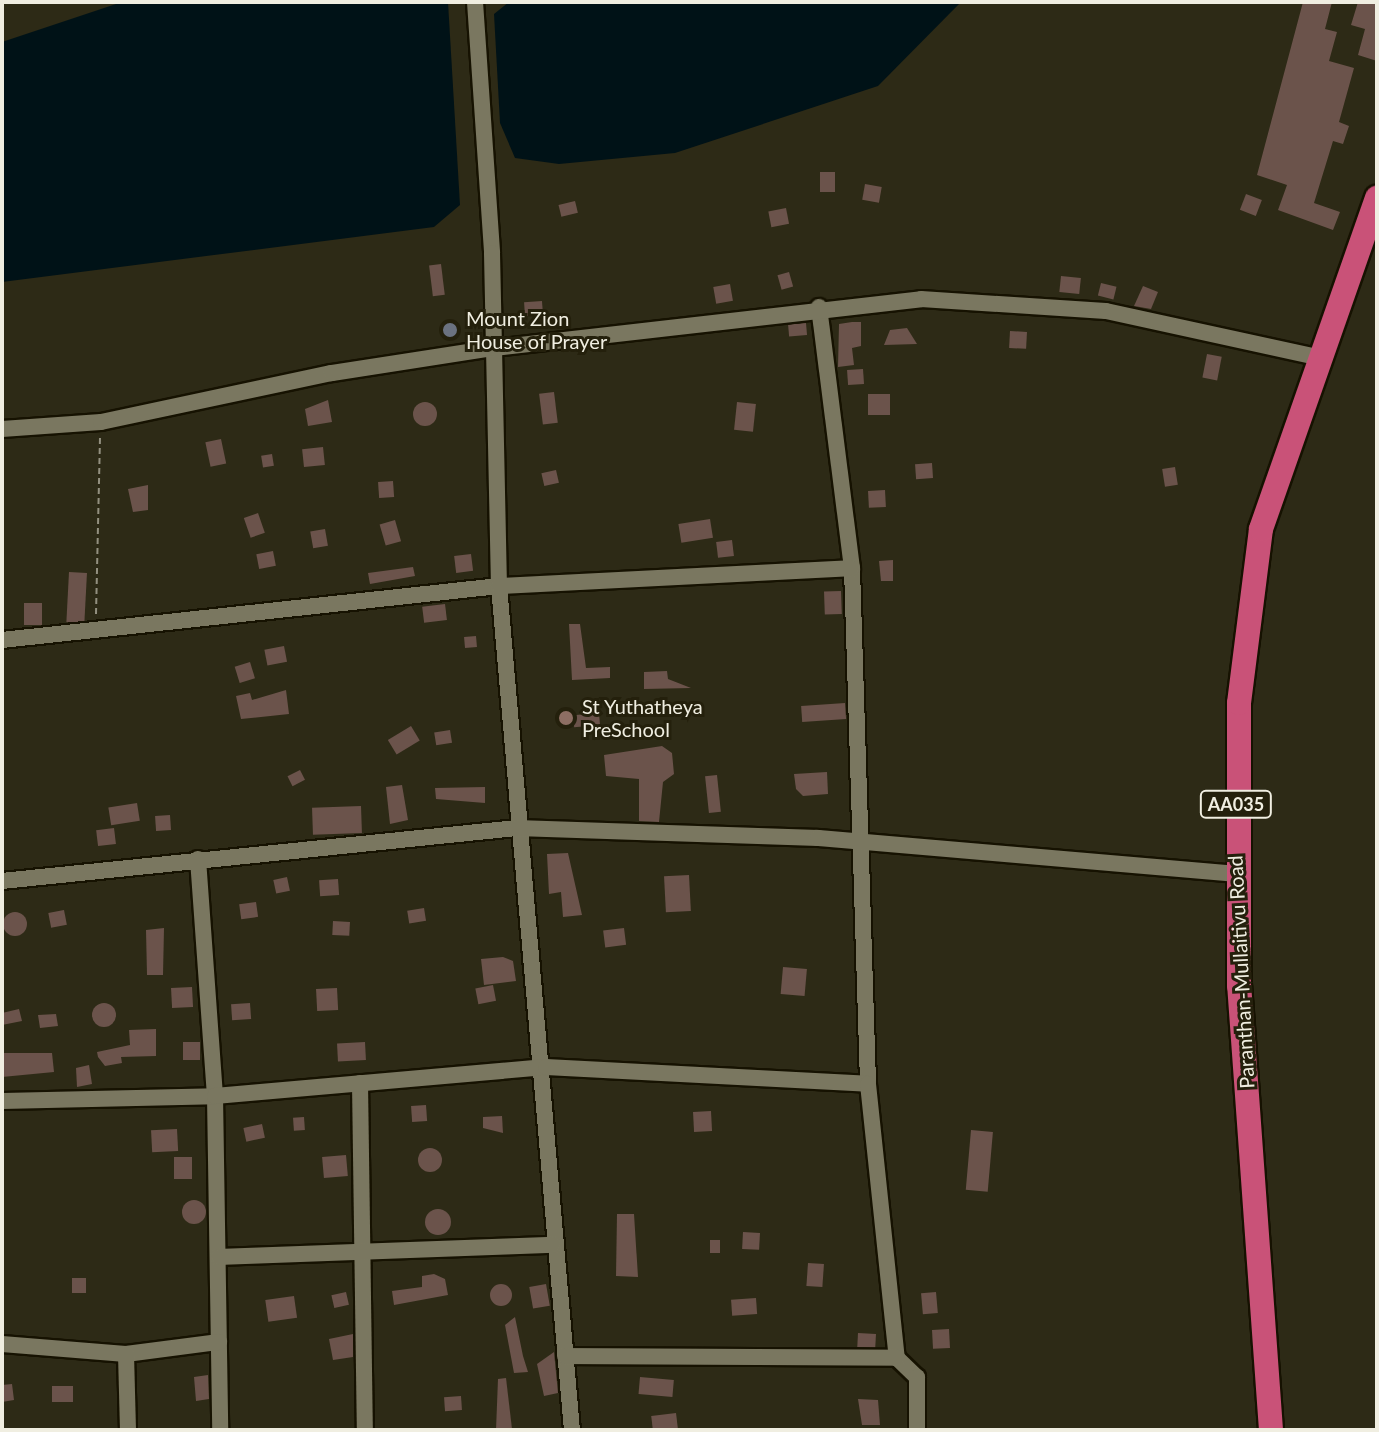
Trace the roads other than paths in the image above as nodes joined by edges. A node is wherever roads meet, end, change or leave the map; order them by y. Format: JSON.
{"nodes":[{"id":1,"x":475,"y":2,"type":"edge"},
{"id":2,"x":1377,"y":198,"type":"edge"},
{"id":3,"x":819,"y":307,"type":"junction"},
{"id":4,"x":494,"y":348,"type":"junction"},
{"id":5,"x":1322,"y":358,"type":"junction"},
{"id":6,"x":2,"y":429,"type":"edge"},
{"id":7,"x":852,"y":568,"type":"junction"},
{"id":8,"x":499,"y":586,"type":"junction"},
{"id":9,"x":2,"y":640,"type":"edge"},
{"id":10,"x":517,"y":828,"type":"junction"},
{"id":11,"x":866,"y":843,"type":"junction"},
{"id":12,"x":198,"y":859,"type":"junction"},
{"id":13,"x":1235,"y":874,"type":"junction"},
{"id":14,"x":2,"y":881,"type":"edge"},
{"id":15,"x":546,"y":1067,"type":"junction"},
{"id":16,"x":360,"y":1083,"type":"junction"},
{"id":17,"x":868,"y":1084,"type":"junction"},
{"id":18,"x":215,"y":1096,"type":"junction"},
{"id":19,"x":2,"y":1101,"type":"edge"},
{"id":20,"x":553,"y":1245,"type":"junction"},
{"id":21,"x":357,"y":1251,"type":"junction"},
{"id":22,"x":219,"y":1257,"type":"junction"},
{"id":23,"x":219,"y":1342,"type":"junction"},
{"id":24,"x":2,"y":1344,"type":"edge"},
{"id":25,"x":126,"y":1354,"type":"junction"},
{"id":26,"x":565,"y":1356,"type":"junction"},
{"id":27,"x":897,"y":1358,"type":"junction"},
{"id":28,"x":128,"y":1430,"type":"edge"},
{"id":29,"x":220,"y":1430,"type":"edge"},
{"id":30,"x":365,"y":1430,"type":"edge"},
{"id":31,"x":572,"y":1430,"type":"edge"},
{"id":32,"x":917,"y":1430,"type":"edge"},
{"id":33,"x":1271,"y":1430,"type":"edge"}],
"edges":[{"from":1,"to":4,"type":"street"},
{"from":2,"to":5,"type":"highway","name":"Paranthan-Mullaitivu Road","number":"AA035"},
{"from":3,"to":4,"type":"street"},
{"from":3,"to":5,"type":"street"},
{"from":3,"to":7,"type":"street"},
{"from":4,"to":6,"type":"street"},
{"from":4,"to":8,"type":"street"},
{"from":5,"to":13,"type":"highway","name":"Paranthan-Mullaitivu Road","number":"AA035"},
{"from":7,"to":8,"type":"street"},
{"from":7,"to":11,"type":"street"},
{"from":8,"to":9,"type":"street"},
{"from":8,"to":10,"type":"street"},
{"from":10,"to":11,"type":"street"},
{"from":10,"to":12,"type":"street"},
{"from":10,"to":15,"type":"street"},
{"from":11,"to":13,"type":"street"},
{"from":11,"to":17,"type":"street"},
{"from":12,"to":14,"type":"street"},
{"from":12,"to":18,"type":"street"},
{"from":13,"to":33,"type":"highway","name":"Paranthan-Mullaitivu Road","number":"AA035"},
{"from":15,"to":16,"type":"street"},
{"from":15,"to":17,"type":"street"},
{"from":15,"to":20,"type":"street"},
{"from":16,"to":18,"type":"street"},
{"from":16,"to":21,"type":"street"},
{"from":17,"to":27,"type":"street"},
{"from":18,"to":19,"type":"street"},
{"from":18,"to":22,"type":"street"},
{"from":20,"to":21,"type":"street"},
{"from":20,"to":26,"type":"street"},
{"from":21,"to":22,"type":"street"},
{"from":21,"to":30,"type":"street"},
{"from":22,"to":23,"type":"street"},
{"from":23,"to":25,"type":"street"},
{"from":23,"to":29,"type":"street"},
{"from":24,"to":25,"type":"street"},
{"from":25,"to":28,"type":"street"},
{"from":26,"to":27,"type":"street"},
{"from":26,"to":31,"type":"street"},
{"from":27,"to":32,"type":"street"}]}
